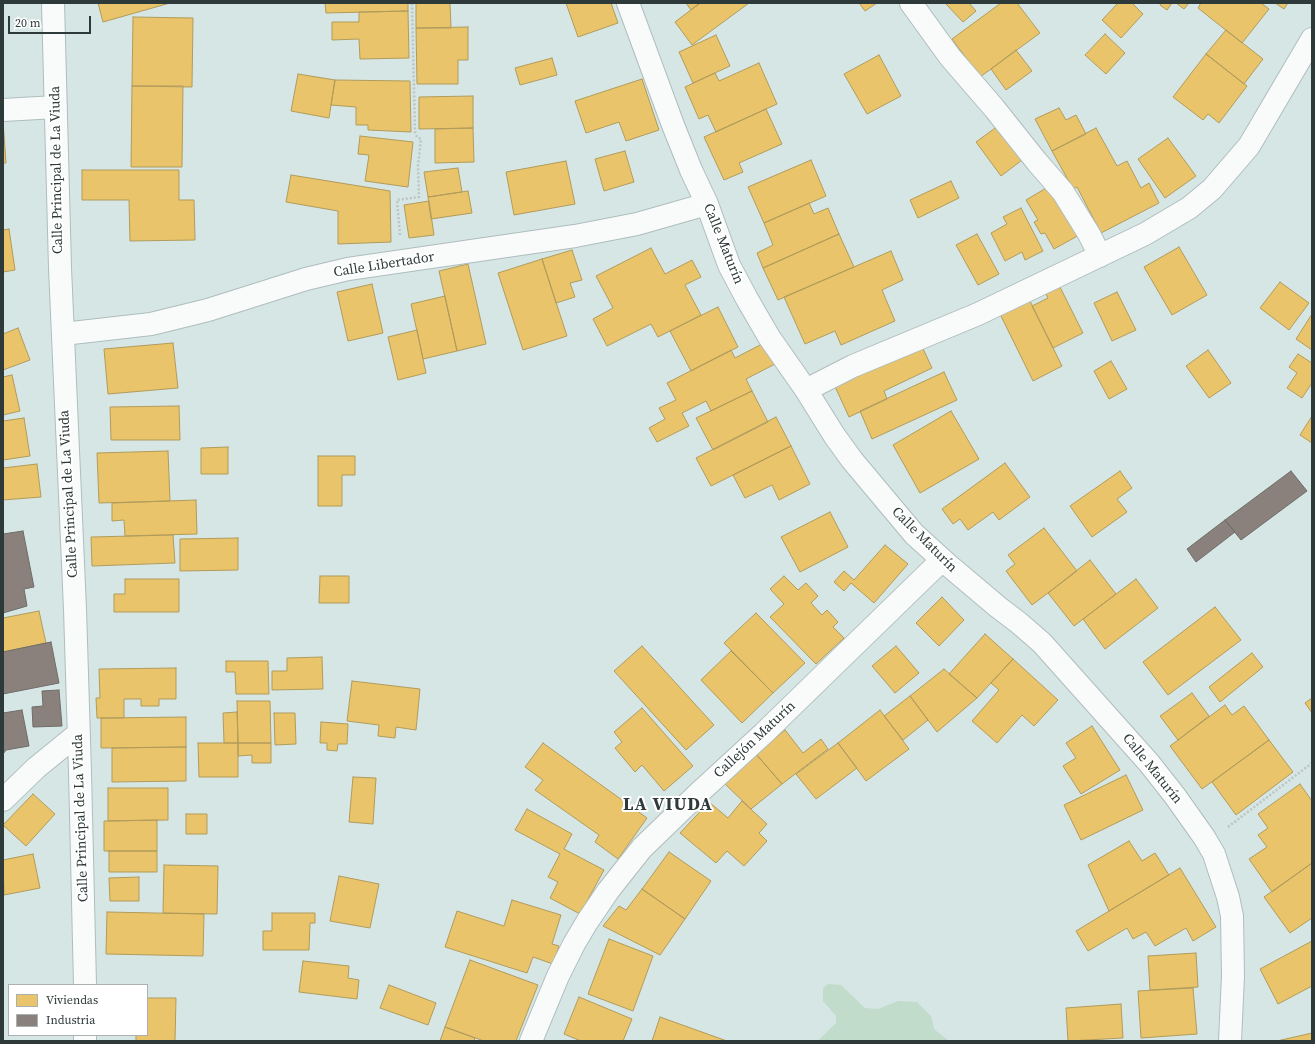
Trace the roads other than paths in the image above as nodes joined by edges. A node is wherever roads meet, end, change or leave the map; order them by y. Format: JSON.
{"nodes":[{"id":1,"x":53,"y":3,"type":"edge"},
{"id":2,"x":628,"y":3,"type":"edge"},
{"id":3,"x":911,"y":3,"type":"edge"},
{"id":4,"x":1312,"y":39,"type":"edge"},
{"id":5,"x":56,"y":107,"type":"junction"},
{"id":6,"x":3,"y":110,"type":"edge"},
{"id":7,"x":708,"y":204,"type":"junction"},
{"id":8,"x":1100,"y":256,"type":"junction"},
{"id":9,"x":63,"y":334,"type":"junction"},
{"id":10,"x":806,"y":390,"type":"junction"},
{"id":11,"x":942,"y":560,"type":"junction"},
{"id":12,"x":79,"y":733,"type":"junction"},
{"id":13,"x":3,"y":800,"type":"edge"},
{"id":14,"x":84,"y":984,"type":"edge"},
{"id":15,"x":531,"y":1041,"type":"edge"},
{"id":16,"x":1230,"y":1041,"type":"edge"}],
"edges":[{"from":1,"to":5,"type":"street","name":"Calle Principal de La Viuda"},
{"from":2,"to":7,"type":"street","name":"Calle Maturín"},
{"from":3,"to":8,"type":"street"},
{"from":4,"to":8,"type":"street"},
{"from":5,"to":6,"type":"street"},
{"from":5,"to":9,"type":"street","name":"Calle Principal de La Viuda"},
{"from":7,"to":9,"type":"street","name":"Calle Libertador"},
{"from":7,"to":10,"type":"street","name":"Calle Maturín"},
{"from":8,"to":10,"type":"street"},
{"from":9,"to":12,"type":"street","name":"Calle Principal de La Viuda"},
{"from":10,"to":11,"type":"street","name":"Calle Maturín"},
{"from":11,"to":15,"type":"street","name":"Callejón Maturín"},
{"from":11,"to":16,"type":"street","name":"Calle Maturín"},
{"from":12,"to":13,"type":"street"},
{"from":12,"to":14,"type":"street","name":"Calle Principal de La Viuda"}]}
